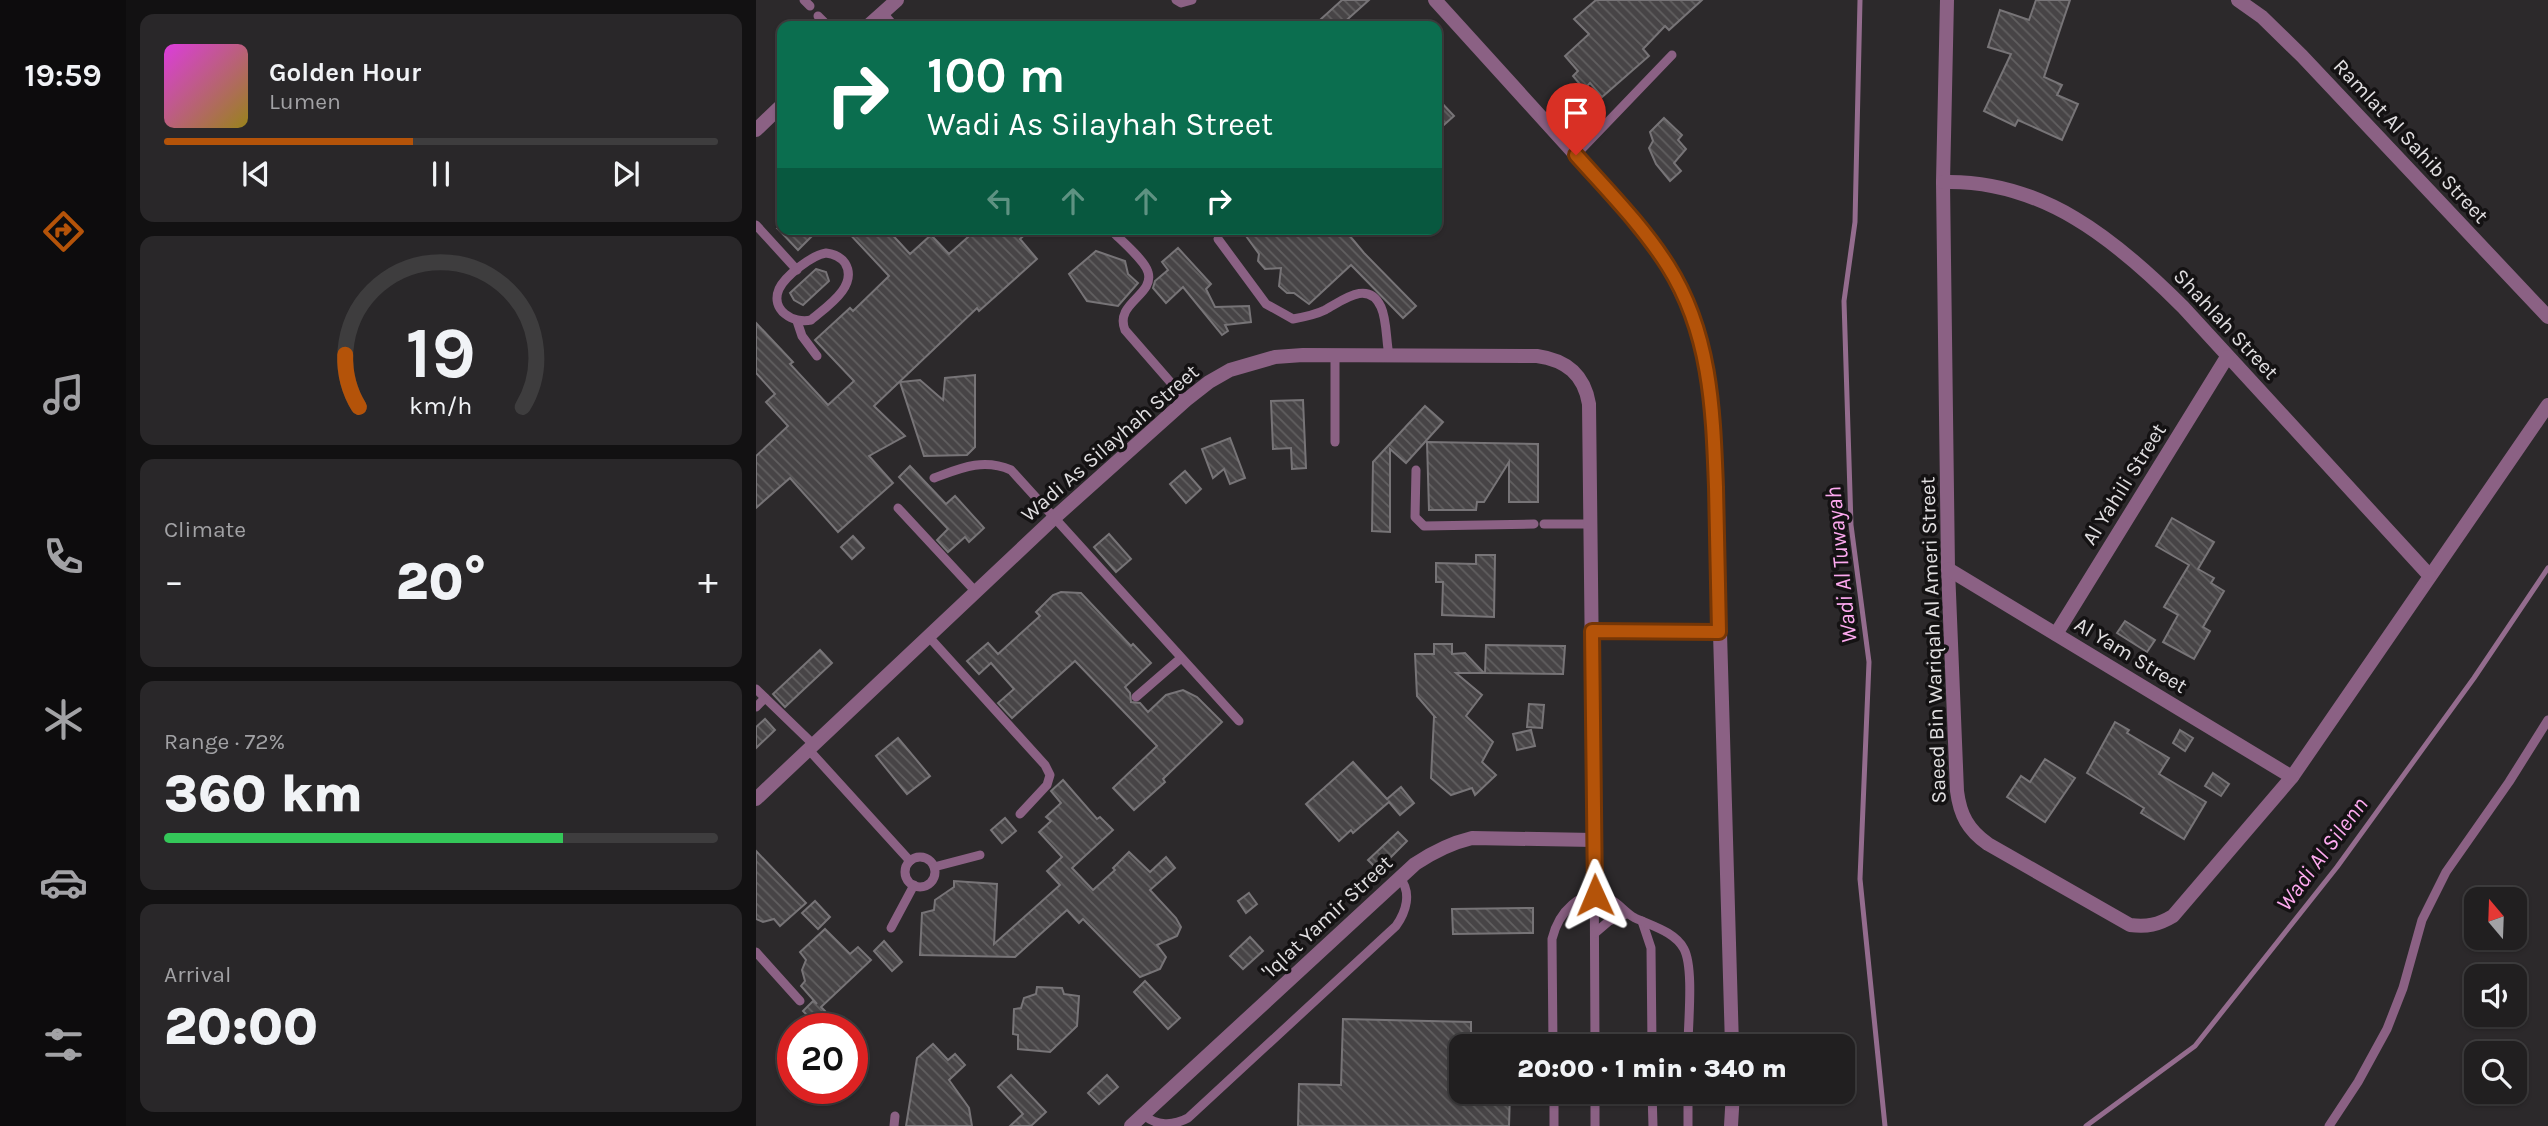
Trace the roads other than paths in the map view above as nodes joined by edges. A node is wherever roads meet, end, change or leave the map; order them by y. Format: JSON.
{"nodes":[{"id":1,"x":897,"y":0,"type":"edge"},
{"id":2,"x":1176,"y":0,"type":"edge"},
{"id":3,"x":1192,"y":0,"type":"edge"},
{"id":4,"x":1435,"y":0,"type":"edge"},
{"id":5,"x":1947,"y":0,"type":"edge"},
{"id":6,"x":2238,"y":0,"type":"edge"},
{"id":7,"x":883,"y":13,"type":"junction"},
{"id":8,"x":818,"y":16,"type":"dead end"},
{"id":9,"x":823,"y":21,"type":"edge"},
{"id":10,"x":874,"y":21,"type":"edge"},
{"id":11,"x":890,"y":21,"type":"edge"},
{"id":12,"x":1672,"y":54,"type":"dead end"},
{"id":13,"x":777,"y":110,"type":"edge"},
{"id":14,"x":756,"y":130,"type":"edge"},
{"id":15,"x":1576,"y":155,"type":"junction"},
{"id":16,"x":1942,"y":182,"type":"junction"},
{"id":17,"x":756,"y":225,"type":"edge"},
{"id":18,"x":1116,"y":235,"type":"edge"},
{"id":19,"x":1218,"y":239,"type":"dead end"},
{"id":20,"x":797,"y":270,"type":"junction"},
{"id":21,"x":2548,"y":317,"type":"edge"},
{"id":22,"x":797,"y":321,"type":"junction"},
{"id":23,"x":1335,"y":355,"type":"junction"},
{"id":24,"x":1389,"y":355,"type":"junction"},
{"id":25,"x":817,"y":356,"type":"dead end"},
{"id":26,"x":2227,"y":357,"type":"junction"},
{"id":27,"x":1186,"y":400,"type":"junction"},
{"id":28,"x":2548,"y":405,"type":"edge"},
{"id":29,"x":1335,"y":442,"type":"dead end"},
{"id":30,"x":1416,"y":470,"type":"dead end"},
{"id":31,"x":934,"y":478,"type":"dead end"},
{"id":32,"x":898,"y":508,"type":"dead end"},
{"id":33,"x":1053,"y":519,"type":"junction"},
{"id":34,"x":1591,"y":524,"type":"junction"},
{"id":35,"x":1948,"y":569,"type":"junction"},
{"id":36,"x":2429,"y":575,"type":"junction"},
{"id":37,"x":975,"y":592,"type":"junction"},
{"id":38,"x":1592,"y":631,"type":"junction"},
{"id":39,"x":1719,"y":632,"type":"junction"},
{"id":40,"x":2056,"y":634,"type":"junction"},
{"id":41,"x":929,"y":637,"type":"junction"},
{"id":42,"x":1181,"y":658,"type":"junction"},
{"id":43,"x":756,"y":689,"type":"edge"},
{"id":44,"x":1136,"y":697,"type":"dead end"},
{"id":45,"x":765,"y":698,"type":"junction"},
{"id":46,"x":756,"y":707,"type":"edge"},
{"id":47,"x":2548,"y":720,"type":"edge"},
{"id":48,"x":1240,"y":721,"type":"dead end"},
{"id":49,"x":811,"y":747,"type":"junction"},
{"id":50,"x":2292,"y":777,"type":"junction"},
{"id":51,"x":756,"y":799,"type":"edge"},
{"id":52,"x":1020,"y":814,"type":"dead end"},
{"id":53,"x":1594,"y":841,"type":"junction"},
{"id":54,"x":980,"y":856,"type":"dead end"},
{"id":55,"x":910,"y":861,"type":"junction"},
{"id":56,"x":934,"y":867,"type":"junction"},
{"id":57,"x":1400,"y":878,"type":"junction"},
{"id":58,"x":914,"y":885,"type":"junction"},
{"id":59,"x":1595,"y":895,"type":"junction"},
{"id":60,"x":1626,"y":914,"type":"junction"},
{"id":61,"x":1642,"y":921,"type":"junction"},
{"id":62,"x":891,"y":928,"type":"dead end"},
{"id":63,"x":1595,"y":933,"type":"junction"},
{"id":64,"x":756,"y":952,"type":"edge"},
{"id":65,"x":800,"y":1001,"type":"dead end"},
{"id":66,"x":1553,"y":1034,"type":"edge"},
{"id":67,"x":1595,"y":1034,"type":"edge"},
{"id":68,"x":1652,"y":1034,"type":"edge"},
{"id":69,"x":1688,"y":1034,"type":"edge"},
{"id":70,"x":1732,"y":1034,"type":"edge"},
{"id":71,"x":1553,"y":1104,"type":"edge"},
{"id":72,"x":1595,"y":1104,"type":"edge"},
{"id":73,"x":1652,"y":1104,"type":"edge"},
{"id":74,"x":1688,"y":1104,"type":"edge"},
{"id":75,"x":1732,"y":1104,"type":"edge"},
{"id":76,"x":1144,"y":1115,"type":"junction"},
{"id":77,"x":1131,"y":1126,"type":"edge"},
{"id":78,"x":1554,"y":1126,"type":"edge"},
{"id":79,"x":1595,"y":1126,"type":"edge"},
{"id":80,"x":1653,"y":1126,"type":"edge"},
{"id":81,"x":1688,"y":1126,"type":"edge"},
{"id":82,"x":1731,"y":1126,"type":"edge"},
{"id":83,"x":2329,"y":1126,"type":"edge"}],
"edges":[{"from":1,"to":7,"type":"street"},
{"from":2,"to":3,"type":"lane"},
{"from":4,"to":15,"type":"street"},
{"from":5,"to":16,"type":"street","name":"Saeed Bin Wariqah Al Ameri Street"},
{"from":6,"to":21,"type":"street","name":"Ramlat Al Sahib Street"},
{"from":7,"to":10,"type":"street"},
{"from":7,"to":11,"type":"lane"},
{"from":8,"to":9,"type":"lane"},
{"from":12,"to":15,"type":"lane"},
{"from":13,"to":14,"type":"street"},
{"from":15,"to":39,"type":"street"},
{"from":16,"to":26,"type":"street","name":"Shahlah Street"},
{"from":16,"to":35,"type":"street","name":"Saeed Bin Wariqah Al Ameri Street"},
{"from":17,"to":20,"type":"lane"},
{"from":18,"to":27,"type":"lane"},
{"from":19,"to":24,"type":"lane"},
{"from":20,"to":22,"type":"lane"},
{"from":20,"to":22,"type":"lane"},
{"from":22,"to":25,"type":"lane"},
{"from":23,"to":24,"type":"street","name":"Wadi As Silayhah Street"},
{"from":23,"to":27,"type":"street","name":"Wadi As Silayhah Street"},
{"from":23,"to":29,"type":"lane"},
{"from":24,"to":34,"type":"street","name":"Wadi As Silayhah Street"},
{"from":26,"to":36,"type":"street","name":"Shahlah Street"},
{"from":26,"to":40,"type":"street","name":"Al Yahili Street"},
{"from":27,"to":33,"type":"street","name":"Wadi As Silayhah Street"},
{"from":28,"to":36,"type":"street","name":"Saeed Bin Wariqah Al Ameri Street"},
{"from":30,"to":34,"type":"lane"},
{"from":31,"to":33,"type":"lane"},
{"from":32,"to":37,"type":"lane"},
{"from":33,"to":37,"type":"street","name":"Wadi As Silayhah Street"},
{"from":33,"to":42,"type":"lane"},
{"from":34,"to":38,"type":"street","name":"Wadi As Silayhah Street"},
{"from":35,"to":40,"type":"street","name":"Al Yam Street"},
{"from":35,"to":50,"type":"street","name":"Saeed Bin Wariqah Al Ameri Street"},
{"from":36,"to":50,"type":"street","name":"Saeed Bin Wariqah Al Ameri Street"},
{"from":37,"to":41,"type":"street","name":"Wadi As Silayhah Street"},
{"from":38,"to":39,"type":"street"},
{"from":38,"to":53,"type":"street","name":"Wadi As Silayhah Street"},
{"from":39,"to":70,"type":"street"},
{"from":40,"to":50,"type":"street","name":"Al Yam Street"},
{"from":41,"to":49,"type":"street","name":"Wadi As Silayhah Street"},
{"from":41,"to":52,"type":"lane"},
{"from":42,"to":44,"type":"lane"},
{"from":42,"to":48,"type":"lane"},
{"from":43,"to":45,"type":"lane"},
{"from":45,"to":46,"type":"lane"},
{"from":45,"to":49,"type":"lane"},
{"from":47,"to":83,"type":"lane"},
{"from":49,"to":51,"type":"street","name":"Wadi As Silayhah Street"},
{"from":49,"to":55,"type":"lane"},
{"from":53,"to":57,"type":"street","name":"'Iqlat Yamir Street"},
{"from":53,"to":59,"type":"lane","name":"Wadi As Silayhah Street"},
{"from":54,"to":56,"type":"lane"},
{"from":55,"to":56,"type":"lane"},
{"from":55,"to":58,"type":"lane"},
{"from":56,"to":58,"type":"lane"},
{"from":57,"to":76,"type":"street","name":"'Iqlat Yamir Street"},
{"from":57,"to":76,"type":"lane"},
{"from":58,"to":62,"type":"lane"},
{"from":59,"to":60,"type":"lane"},
{"from":59,"to":63,"type":"lane","name":"Wadi As Silayhah Street"},
{"from":59,"to":66,"type":"lane"},
{"from":60,"to":61,"type":"lane"},
{"from":60,"to":63,"type":"lane"},
{"from":61,"to":68,"type":"lane"},
{"from":61,"to":69,"type":"lane"},
{"from":63,"to":67,"type":"lane","name":"Wadi As Silayhah Street"},
{"from":64,"to":65,"type":"lane"},
{"from":71,"to":78,"type":"lane"},
{"from":72,"to":79,"type":"lane"},
{"from":73,"to":80,"type":"lane"},
{"from":74,"to":81,"type":"lane"},
{"from":75,"to":82,"type":"street"},
{"from":76,"to":77,"type":"street","name":"'Iqlat Yamir Street"}]}
